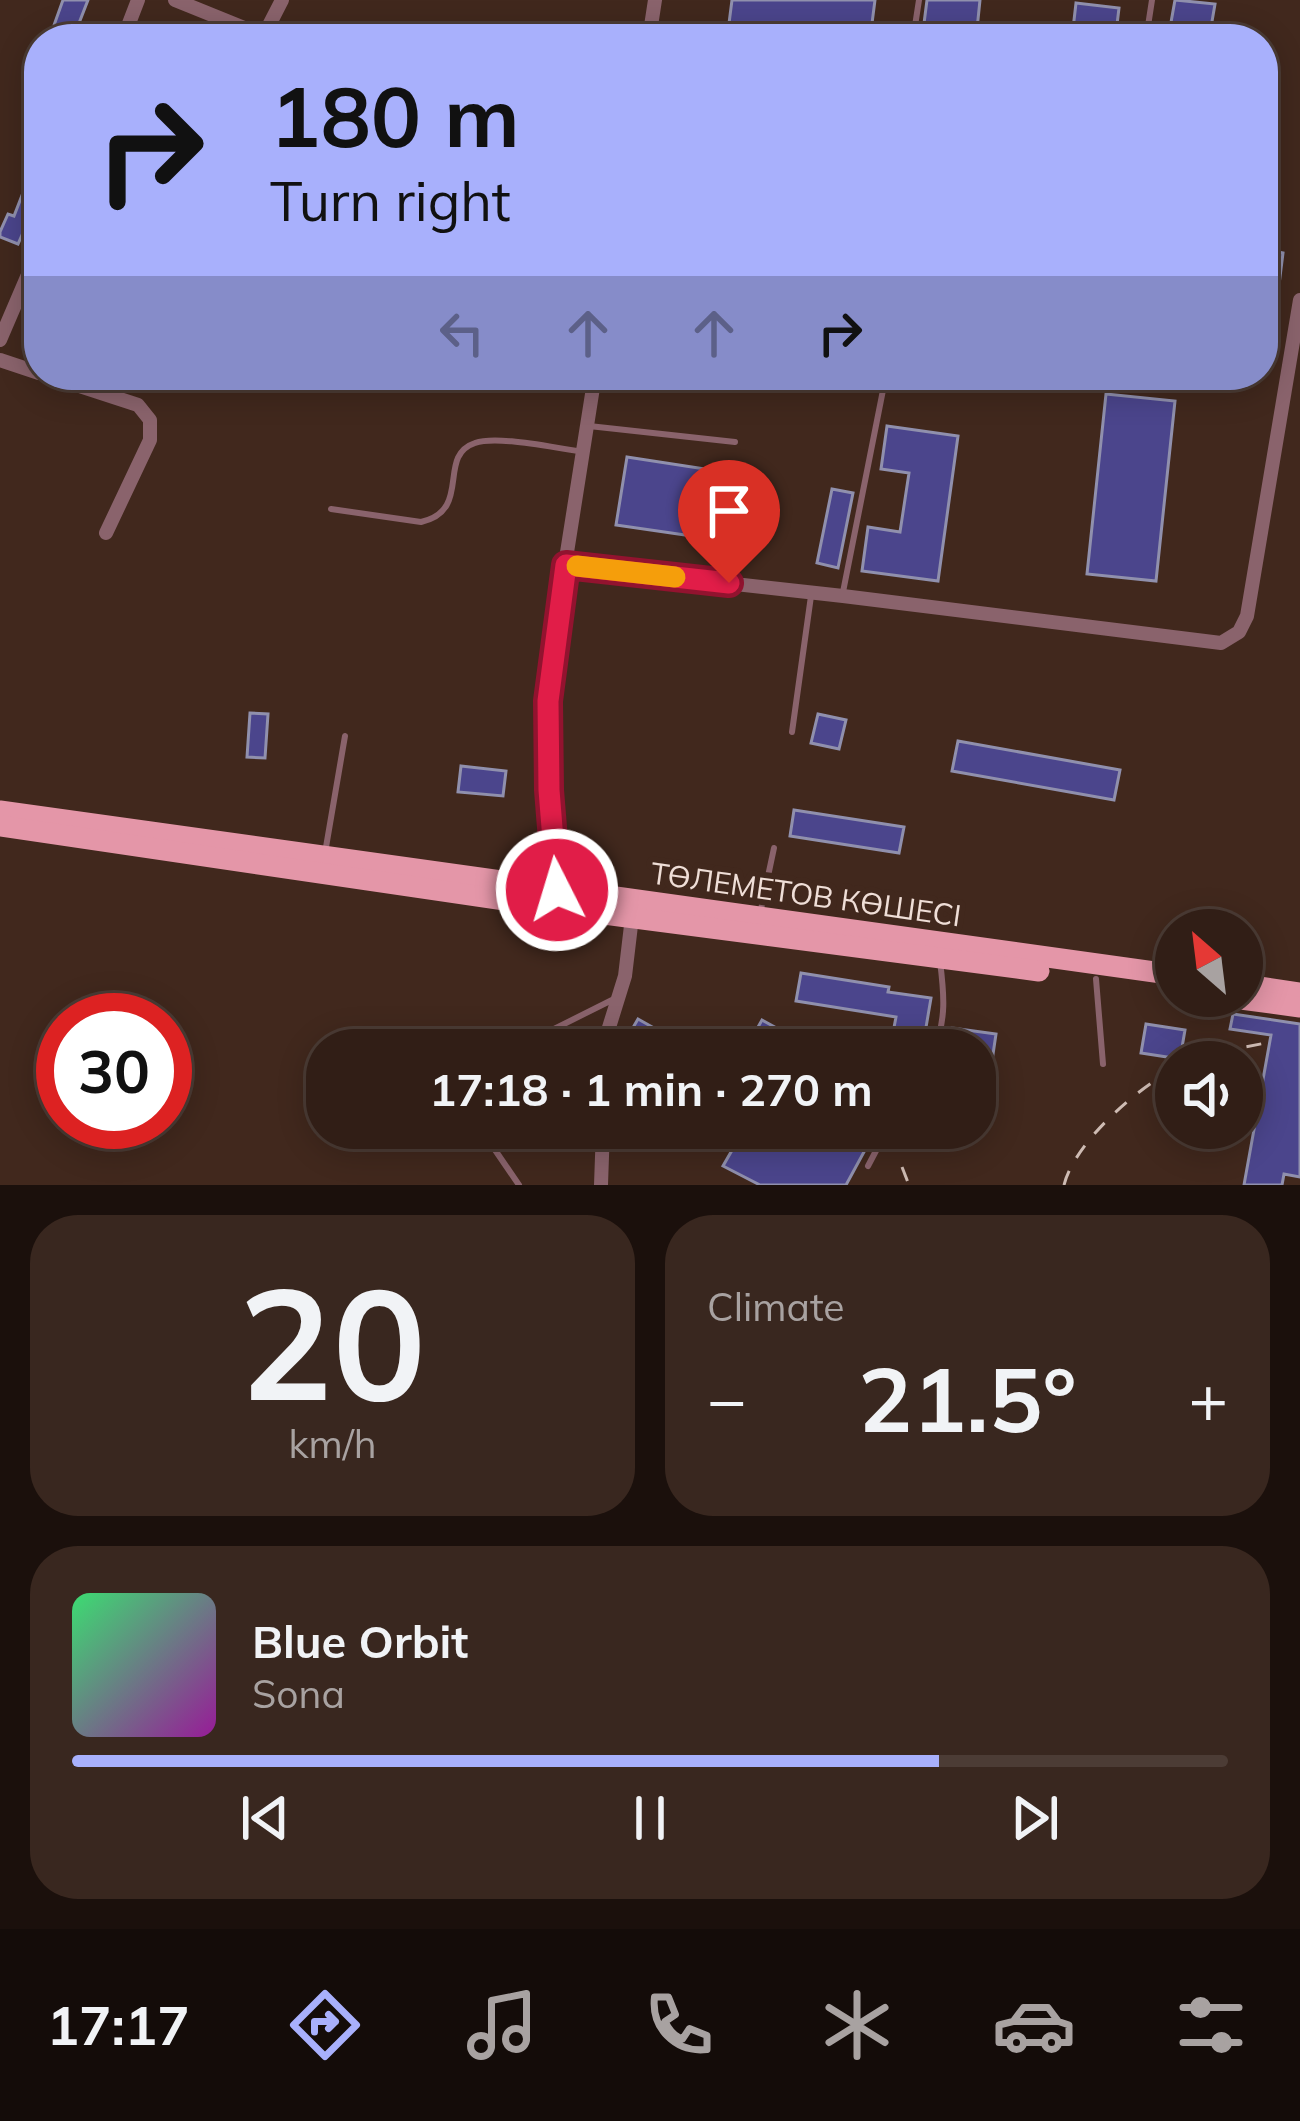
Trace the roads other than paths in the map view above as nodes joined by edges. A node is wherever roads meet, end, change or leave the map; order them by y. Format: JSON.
{"nodes":[{"id":1,"x":176,"y":0,"type":"edge"},
{"id":2,"x":232,"y":24,"type":"edge"},
{"id":3,"x":24,"y":284,"type":"edge"},
{"id":4,"x":1300,"y":300,"type":"edge"},
{"id":5,"x":1298,"y":329,"type":"edge"},
{"id":6,"x":0,"y":340,"type":"edge"},
{"id":7,"x":107,"y":390,"type":"edge"},
{"id":8,"x":593,"y":390,"type":"edge"},
{"id":9,"x":883,"y":390,"type":"edge"},
{"id":10,"x":587,"y":425,"type":"junction"},
{"id":11,"x":735,"y":442,"type":"dead end"},
{"id":12,"x":583,"y":452,"type":"junction"},
{"id":13,"x":331,"y":509,"type":"dead end"},
{"id":14,"x":106,"y":533,"type":"dead end"},
{"id":15,"x":566,"y":565,"type":"junction"},
{"id":16,"x":811,"y":592,"type":"junction"},
{"id":17,"x":843,"y":596,"type":"junction"},
{"id":18,"x":792,"y":732,"type":"dead end"},
{"id":19,"x":345,"y":736,"type":"dead end"},
{"id":20,"x":0,"y":811,"type":"edge"},
{"id":21,"x":0,"y":826,"type":"edge"},
{"id":22,"x":774,"y":848,"type":"dead end"},
{"id":23,"x":324,"y":856,"type":"junction"},
{"id":24,"x":558,"y":899,"type":"junction"},
{"id":25,"x":632,"y":917,"type":"junction"},
{"id":26,"x":760,"y":918,"type":"junction"},
{"id":27,"x":940,"y":958,"type":"junction"},
{"id":28,"x":1155,"y":972,"type":"edge"},
{"id":29,"x":1096,"y":979,"type":"junction"},
{"id":30,"x":1155,"y":987,"type":"edge"},
{"id":31,"x":1263,"y":988,"type":"edge"},
{"id":32,"x":1300,"y":993,"type":"edge"},
{"id":33,"x":620,"y":996,"type":"junction"},
{"id":34,"x":1263,"y":1002,"type":"edge"},
{"id":35,"x":1300,"y":1007,"type":"edge"},
{"id":36,"x":554,"y":1029,"type":"edge"},
{"id":37,"x":607,"y":1029,"type":"edge"},
{"id":38,"x":940,"y":1029,"type":"edge"},
{"id":39,"x":1103,"y":1064,"type":"dead end"},
{"id":40,"x":494,"y":1149,"type":"edge"},
{"id":41,"x":602,"y":1149,"type":"edge"},
{"id":42,"x":877,"y":1149,"type":"edge"},
{"id":43,"x":868,"y":1166,"type":"dead end"},
{"id":44,"x":519,"y":1185,"type":"edge"},
{"id":45,"x":601,"y":1185,"type":"edge"}],
"edges":[{"from":1,"to":2,"type":"street"},
{"from":3,"to":6,"type":"street"},
{"from":4,"to":5,"type":"street"},
{"from":5,"to":17,"type":"street"},
{"from":7,"to":14,"type":"street"},
{"from":8,"to":10,"type":"street"},
{"from":9,"to":17,"type":"lane"},
{"from":10,"to":11,"type":"lane"},
{"from":10,"to":12,"type":"street"},
{"from":12,"to":13,"type":"lane"},
{"from":12,"to":15,"type":"street"},
{"from":15,"to":16,"type":"street"},
{"from":15,"to":24,"type":"street"},
{"from":16,"to":17,"type":"street"},
{"from":16,"to":18,"type":"lane"},
{"from":19,"to":23,"type":"lane"},
{"from":20,"to":23,"type":"main road","name":"ТӨЛЕМЕТОВ КӨШЕСІ"},
{"from":21,"to":24,"type":"main road","name":"ТӨЛЕМЕТОВ КӨШЕСІ"},
{"from":22,"to":26,"type":"lane"},
{"from":23,"to":24,"type":"main road","name":"ТӨЛЕМЕТОВ КӨШЕСІ"},
{"from":24,"to":25,"type":"main road","name":"ТӨЛЕМЕТОВ КӨШЕСІ"},
{"from":24,"to":26,"type":"main road","name":"ТӨЛЕМЕТОВ КӨШЕСІ"},
{"from":25,"to":27,"type":"main road","name":"ТӨЛЕМЕТОВ КӨШЕСІ"},
{"from":25,"to":33,"type":"street"},
{"from":26,"to":28,"type":"main road","name":"ТӨЛЕМЕТОВ КӨШЕСІ"},
{"from":27,"to":29,"type":"main road","name":"ТӨЛЕМЕТОВ КӨШЕСІ"},
{"from":27,"to":38,"type":"lane"},
{"from":29,"to":30,"type":"main road","name":"ТӨЛЕМЕТОВ КӨШЕСІ"},
{"from":29,"to":39,"type":"lane"},
{"from":31,"to":32,"type":"main road"},
{"from":33,"to":36,"type":"lane"},
{"from":33,"to":37,"type":"street"},
{"from":34,"to":35,"type":"main road"},
{"from":40,"to":44,"type":"lane"},
{"from":41,"to":45,"type":"street"},
{"from":42,"to":43,"type":"lane"}]}
